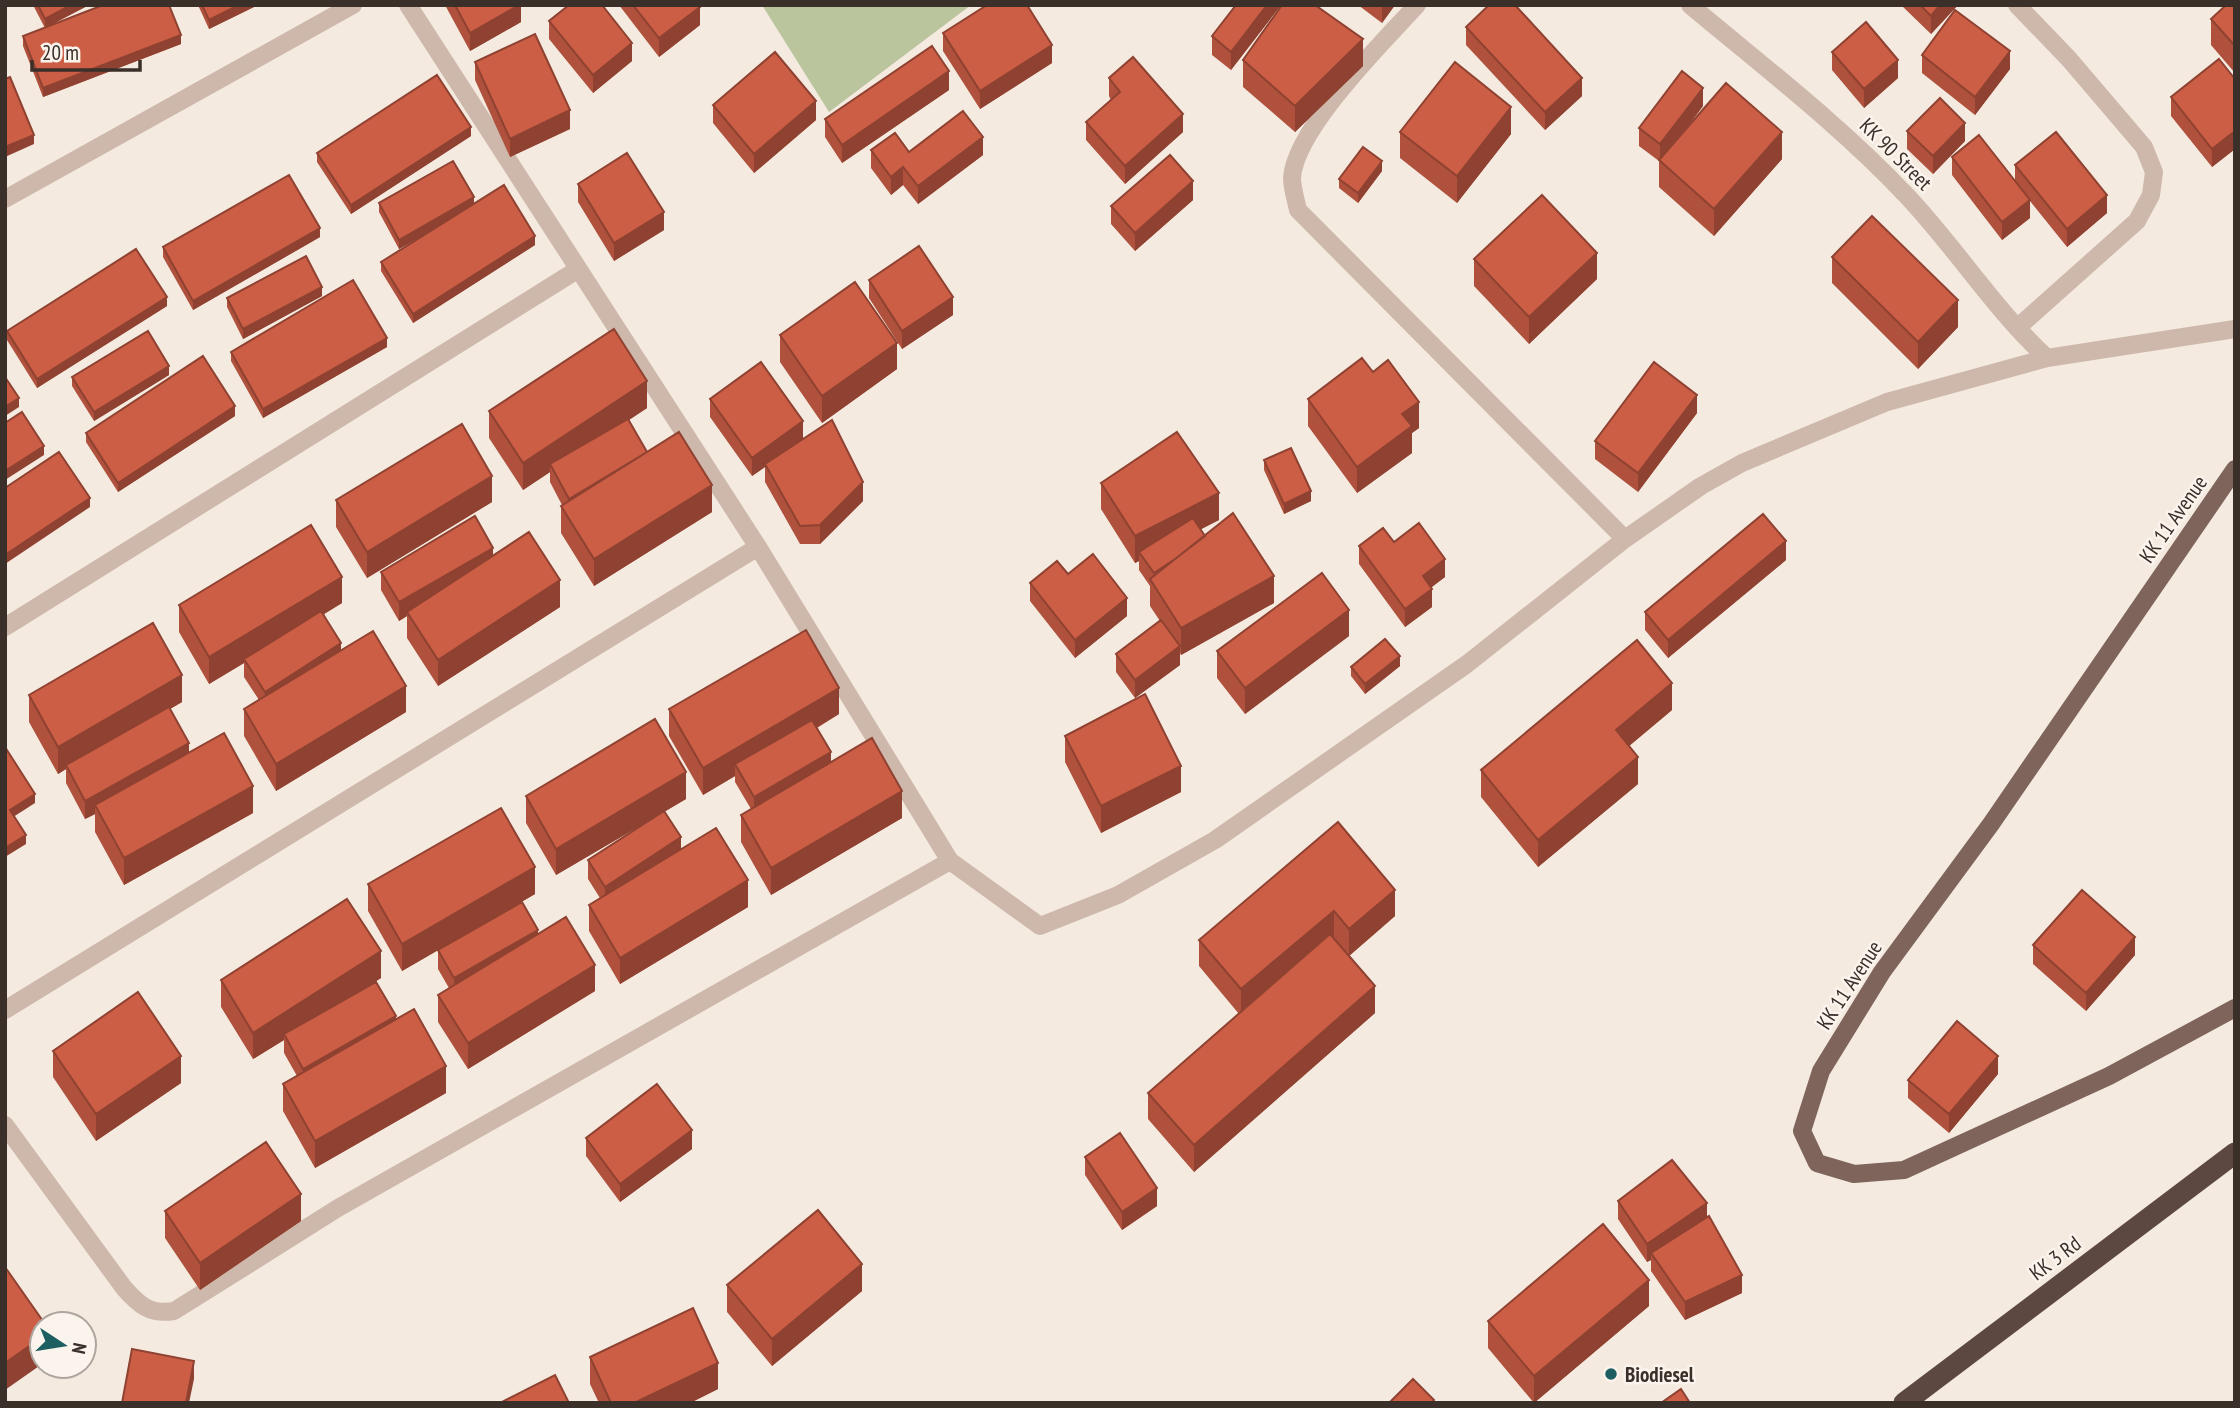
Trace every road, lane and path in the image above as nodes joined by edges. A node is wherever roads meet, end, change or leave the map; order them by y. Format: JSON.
{"nodes":[{"id":1,"x":353,"y":5,"type":"edge"},
{"id":2,"x":408,"y":5,"type":"edge"},
{"id":3,"x":1417,"y":5,"type":"edge"},
{"id":4,"x":1690,"y":5,"type":"edge"},
{"id":5,"x":2017,"y":5,"type":"edge"},
{"id":6,"x":5,"y":199,"type":"edge"},
{"id":7,"x":577,"y":270,"type":"junction"},
{"id":8,"x":2017,"y":328,"type":"junction"},
{"id":9,"x":2235,"y":330,"type":"edge"},
{"id":10,"x":2047,"y":358,"type":"junction"},
{"id":11,"x":2235,"y":469,"type":"edge"},
{"id":12,"x":1625,"y":539,"type":"junction"},
{"id":13,"x":758,"y":547,"type":"junction"},
{"id":14,"x":5,"y":627,"type":"edge"},
{"id":15,"x":950,"y":861,"type":"junction"},
{"id":16,"x":2235,"y":1008,"type":"edge"},
{"id":17,"x":5,"y":1010,"type":"edge"},
{"id":18,"x":5,"y":1125,"type":"edge"},
{"id":19,"x":2235,"y":1153,"type":"edge"},
{"id":20,"x":1904,"y":1403,"type":"edge"}],
"edges":[{"from":1,"to":6,"type":"street"},
{"from":2,"to":7,"type":"street"},
{"from":3,"to":12,"type":"street"},
{"from":4,"to":8,"type":"street","name":"KK 90 Street"},
{"from":5,"to":8,"type":"street"},
{"from":7,"to":13,"type":"street"},
{"from":7,"to":14,"type":"street"},
{"from":8,"to":10,"type":"street","name":"KK 90 Street"},
{"from":9,"to":10,"type":"street"},
{"from":10,"to":12,"type":"street"},
{"from":11,"to":16,"type":"main road","name":"KK 11 Avenue"},
{"from":12,"to":15,"type":"street"},
{"from":13,"to":15,"type":"street"},
{"from":13,"to":17,"type":"street"},
{"from":15,"to":18,"type":"street"},
{"from":19,"to":20,"type":"highway","name":"KK 3 Rd"}]}
